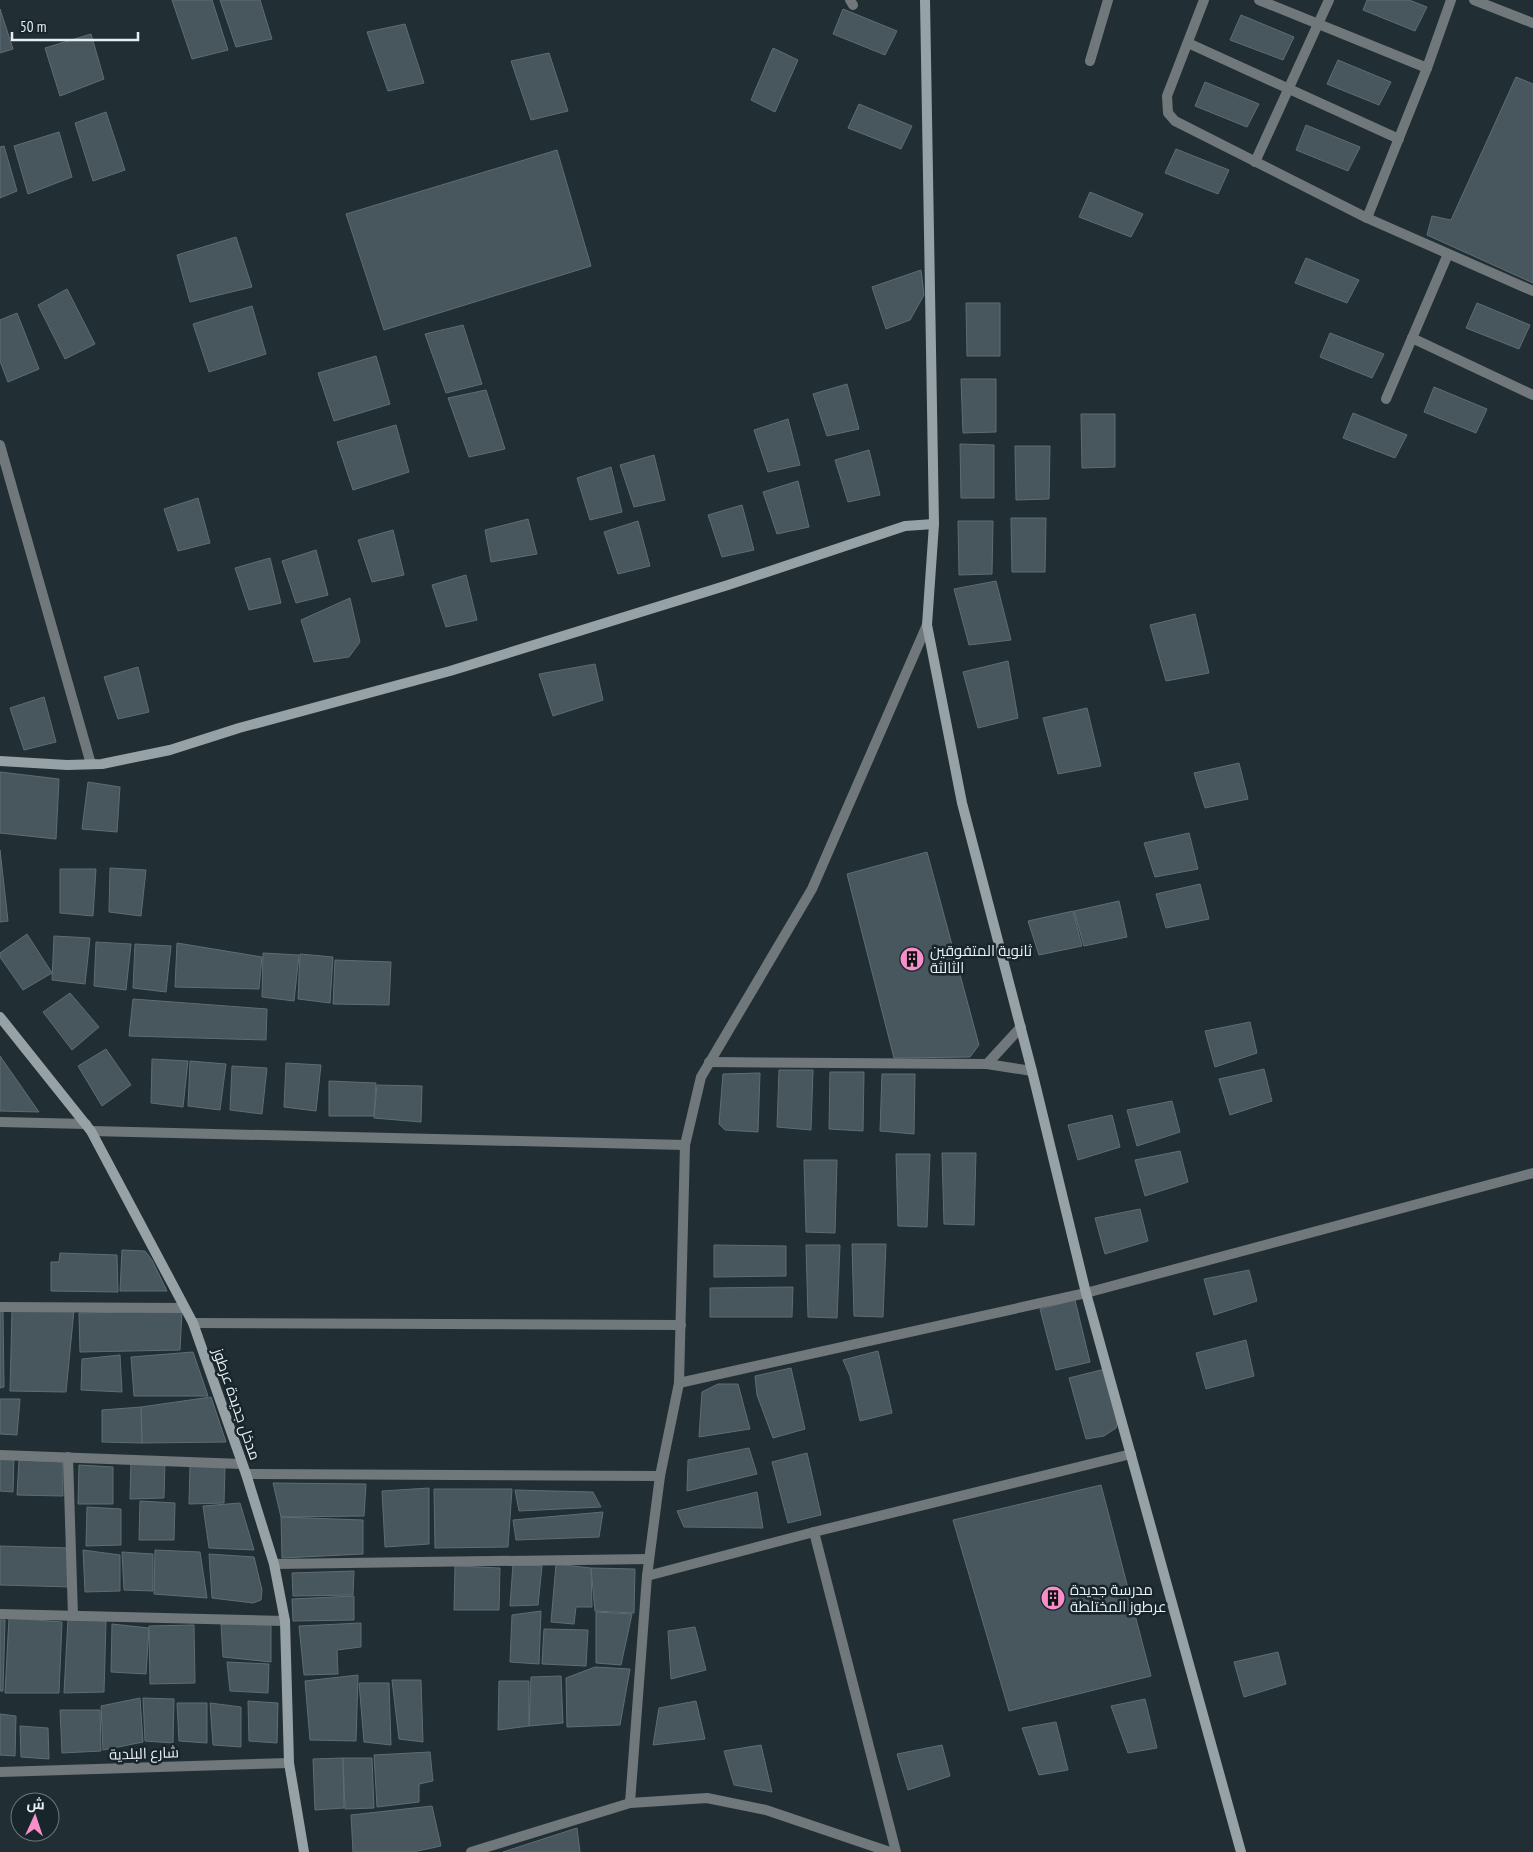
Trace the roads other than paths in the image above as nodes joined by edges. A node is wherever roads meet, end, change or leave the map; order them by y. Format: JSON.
{"nodes":[{"id":1,"x":925,"y":0,"type":"edge"},
{"id":2,"x":1108,"y":0,"type":"edge"},
{"id":3,"x":1204,"y":0,"type":"edge"},
{"id":4,"x":1259,"y":0,"type":"edge"},
{"id":5,"x":1329,"y":0,"type":"edge"},
{"id":6,"x":1451,"y":0,"type":"edge"},
{"id":7,"x":1474,"y":0,"type":"edge"},
{"id":8,"x":1533,"y":23,"type":"edge"},
{"id":9,"x":1318,"y":25,"type":"junction"},
{"id":10,"x":1188,"y":43,"type":"junction"},
{"id":11,"x":1090,"y":61,"type":"dead end"},
{"id":12,"x":1427,"y":68,"type":"junction"},
{"id":13,"x":1288,"y":89,"type":"junction"},
{"id":14,"x":1399,"y":139,"type":"junction"},
{"id":15,"x":1255,"y":162,"type":"junction"},
{"id":16,"x":1367,"y":218,"type":"junction"},
{"id":17,"x":1448,"y":254,"type":"junction"},
{"id":18,"x":1533,"y":291,"type":"edge"},
{"id":19,"x":1412,"y":338,"type":"junction"},
{"id":20,"x":1533,"y":395,"type":"edge"},
{"id":21,"x":1386,"y":399,"type":"dead end"},
{"id":22,"x":0,"y":445,"type":"edge"},
{"id":23,"x":934,"y":524,"type":"junction"},
{"id":24,"x":927,"y":625,"type":"junction"},
{"id":25,"x":0,"y":761,"type":"edge"},
{"id":26,"x":90,"y":764,"type":"junction"},
{"id":27,"x":0,"y":1018,"type":"edge"},
{"id":28,"x":1021,"y":1027,"type":"junction"},
{"id":29,"x":709,"y":1062,"type":"junction"},
{"id":30,"x":987,"y":1064,"type":"junction"},
{"id":31,"x":1032,"y":1071,"type":"junction"},
{"id":32,"x":0,"y":1122,"type":"edge"},
{"id":33,"x":88,"y":1127,"type":"junction"},
{"id":34,"x":685,"y":1145,"type":"junction"},
{"id":35,"x":1533,"y":1173,"type":"edge"},
{"id":36,"x":1086,"y":1293,"type":"junction"},
{"id":37,"x":0,"y":1307,"type":"edge"},
{"id":38,"x":184,"y":1308,"type":"junction"},
{"id":39,"x":193,"y":1323,"type":"junction"},
{"id":40,"x":681,"y":1325,"type":"junction"},
{"id":41,"x":680,"y":1383,"type":"junction"},
{"id":42,"x":1131,"y":1454,"type":"junction"},
{"id":43,"x":0,"y":1456,"type":"edge"},
{"id":44,"x":68,"y":1456,"type":"junction"},
{"id":45,"x":244,"y":1469,"type":"junction"},
{"id":46,"x":660,"y":1476,"type":"junction"},
{"id":47,"x":814,"y":1532,"type":"junction"},
{"id":48,"x":649,"y":1558,"type":"junction"},
{"id":49,"x":274,"y":1564,"type":"junction"},
{"id":50,"x":647,"y":1576,"type":"junction"},
{"id":51,"x":0,"y":1614,"type":"edge"},
{"id":52,"x":73,"y":1616,"type":"junction"},
{"id":53,"x":285,"y":1621,"type":"junction"},
{"id":54,"x":289,"y":1763,"type":"junction"},
{"id":55,"x":0,"y":1772,"type":"edge"},
{"id":56,"x":630,"y":1803,"type":"junction"},
{"id":57,"x":304,"y":1852,"type":"edge"},
{"id":58,"x":471,"y":1852,"type":"edge"},
{"id":59,"x":890,"y":1852,"type":"edge"},
{"id":60,"x":896,"y":1852,"type":"edge"},
{"id":61,"x":1241,"y":1852,"type":"edge"}],
"edges":[{"from":1,"to":23,"type":"street"},
{"from":2,"to":11,"type":"street"},
{"from":3,"to":10,"type":"street"},
{"from":4,"to":9,"type":"street"},
{"from":5,"to":9,"type":"street"},
{"from":6,"to":12,"type":"street"},
{"from":7,"to":8,"type":"street"},
{"from":9,"to":12,"type":"street"},
{"from":9,"to":13,"type":"street"},
{"from":10,"to":13,"type":"street"},
{"from":10,"to":15,"type":"street"},
{"from":12,"to":14,"type":"street"},
{"from":13,"to":14,"type":"street"},
{"from":13,"to":15,"type":"street"},
{"from":14,"to":16,"type":"street"},
{"from":15,"to":16,"type":"street"},
{"from":16,"to":17,"type":"street"},
{"from":17,"to":18,"type":"street"},
{"from":17,"to":19,"type":"street"},
{"from":19,"to":20,"type":"street"},
{"from":19,"to":21,"type":"street"},
{"from":22,"to":26,"type":"street"},
{"from":23,"to":24,"type":"street"},
{"from":23,"to":26,"type":"street"},
{"from":24,"to":28,"type":"street"},
{"from":24,"to":29,"type":"street"},
{"from":25,"to":26,"type":"street"},
{"from":27,"to":33,"type":"street","name":"مدخل جديدة عرطوز"},
{"from":28,"to":30,"type":"street"},
{"from":28,"to":31,"type":"street"},
{"from":29,"to":30,"type":"street"},
{"from":29,"to":34,"type":"street"},
{"from":30,"to":31,"type":"street"},
{"from":31,"to":36,"type":"street"},
{"from":32,"to":33,"type":"street"},
{"from":33,"to":34,"type":"street"},
{"from":33,"to":38,"type":"street","name":"مدخل جديدة عرطوز"},
{"from":34,"to":40,"type":"street"},
{"from":35,"to":36,"type":"street"},
{"from":36,"to":41,"type":"street"},
{"from":36,"to":42,"type":"street"},
{"from":37,"to":38,"type":"street"},
{"from":38,"to":39,"type":"street","name":"مدخل جديدة عرطوز"},
{"from":39,"to":40,"type":"street"},
{"from":39,"to":45,"type":"street","name":"مدخل جديدة عرطوز"},
{"from":40,"to":41,"type":"street"},
{"from":41,"to":46,"type":"street"},
{"from":42,"to":47,"type":"street"},
{"from":42,"to":61,"type":"street"},
{"from":43,"to":44,"type":"street"},
{"from":44,"to":45,"type":"street"},
{"from":44,"to":52,"type":"street"},
{"from":45,"to":46,"type":"street"},
{"from":45,"to":49,"type":"street","name":"مدخل جديدة عرطوز"},
{"from":46,"to":48,"type":"street"},
{"from":47,"to":50,"type":"street"},
{"from":47,"to":60,"type":"street"},
{"from":48,"to":49,"type":"street"},
{"from":48,"to":50,"type":"street"},
{"from":49,"to":53,"type":"street","name":"مدخل جديدة عرطوز"},
{"from":50,"to":56,"type":"street"},
{"from":51,"to":52,"type":"street"},
{"from":52,"to":53,"type":"street"},
{"from":53,"to":54,"type":"street","name":"مدخل جديدة عرطوز"},
{"from":54,"to":55,"type":"street","name":"شارع البلدية"},
{"from":54,"to":57,"type":"street","name":"مدخل جديدة عرطوز"},
{"from":56,"to":58,"type":"street"},
{"from":56,"to":59,"type":"street"}]}
